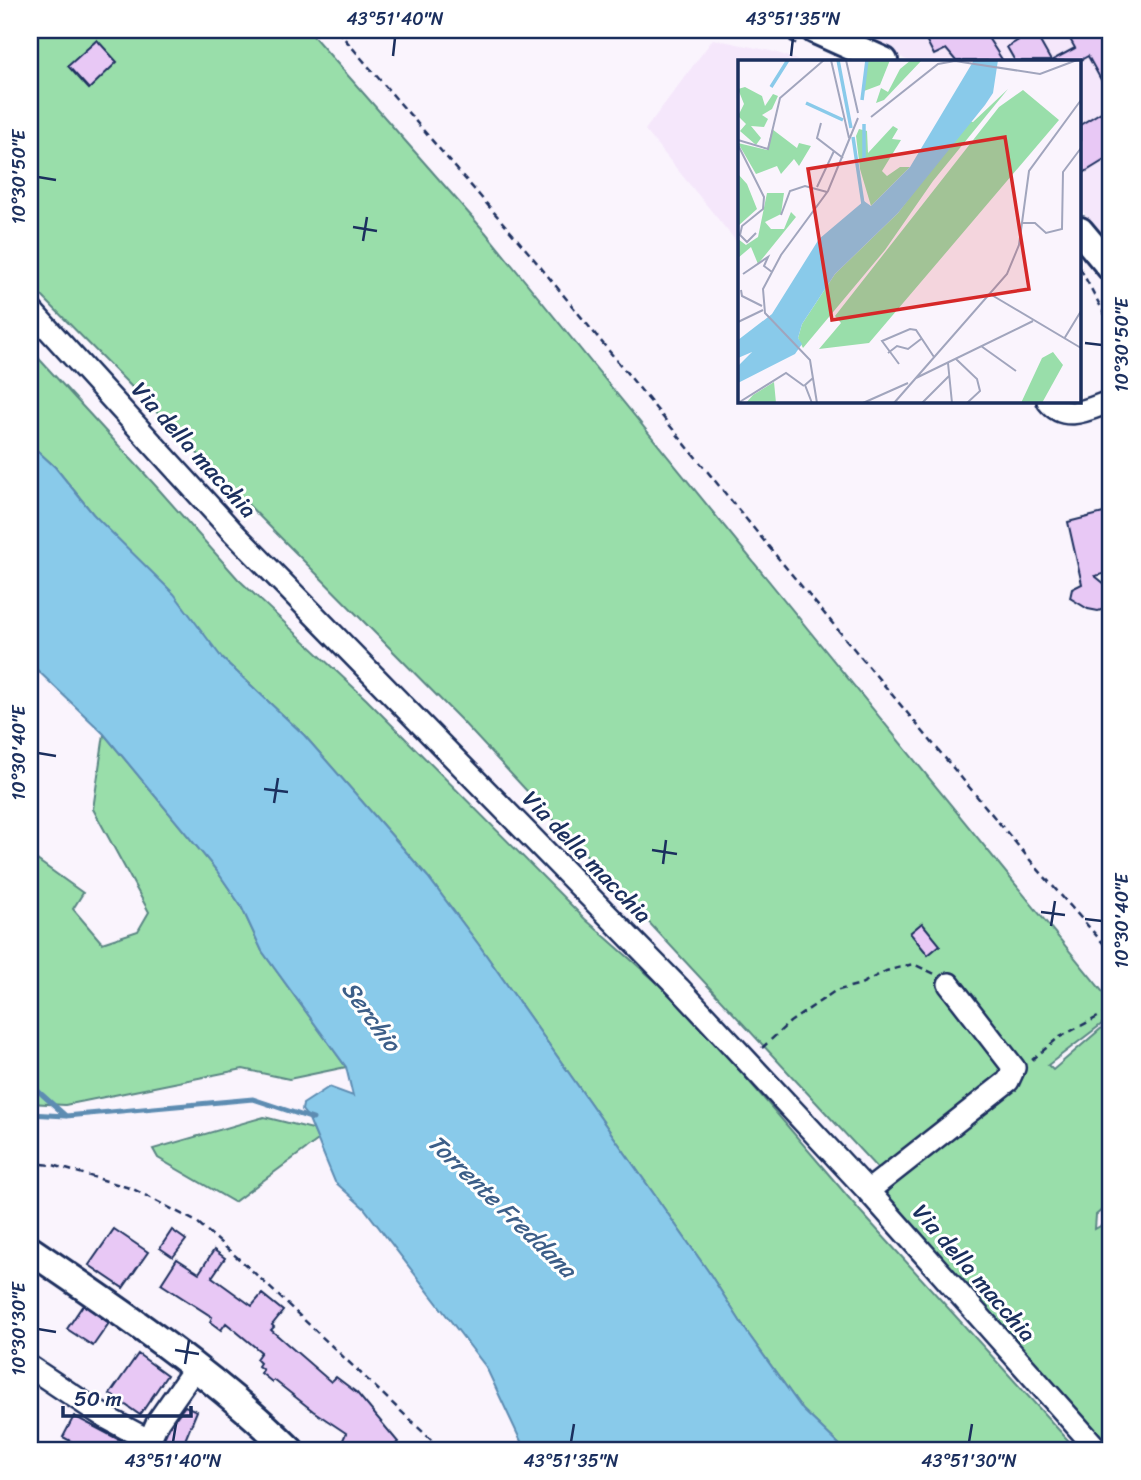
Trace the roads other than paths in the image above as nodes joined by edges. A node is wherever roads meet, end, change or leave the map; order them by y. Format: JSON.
{"nodes":[{"id":1,"x":812,"y":40,"type":"edge"},
{"id":2,"x":881,"y":60,"type":"edge"},
{"id":3,"x":1082,"y":233,"type":"edge"},
{"id":4,"x":1111,"y":268,"type":"edge"},
{"id":5,"x":30,"y":309,"type":"edge"},
{"id":6,"x":1111,"y":401,"type":"edge"},
{"id":7,"x":1049,"y":402,"type":"edge"},
{"id":8,"x":949,"y":984,"type":"road end"},
{"id":9,"x":868,"y":1191,"type":"junction"},
{"id":10,"x":30,"y":1250,"type":"edge"},
{"id":11,"x":30,"y":1367,"type":"edge"},
{"id":12,"x":195,"y":1367,"type":"junction"},
{"id":13,"x":147,"y":1445,"type":"edge"},
{"id":14,"x":290,"y":1450,"type":"edge"},
{"id":15,"x":1098,"y":1450,"type":"edge"}],
"edges":[{"from":1,"to":2,"type":"main road"},
{"from":3,"to":4,"type":"main road"},
{"from":5,"to":9,"type":"street","name":"Via della macchia"},
{"from":6,"to":7,"type":"street"},
{"from":8,"to":9,"type":"street"},
{"from":9,"to":15,"type":"street","name":"Via della macchia"},
{"from":10,"to":12,"type":"main road"},
{"from":11,"to":13,"type":"street"},
{"from":12,"to":13,"type":"street"},
{"from":12,"to":14,"type":"main road"}]}
